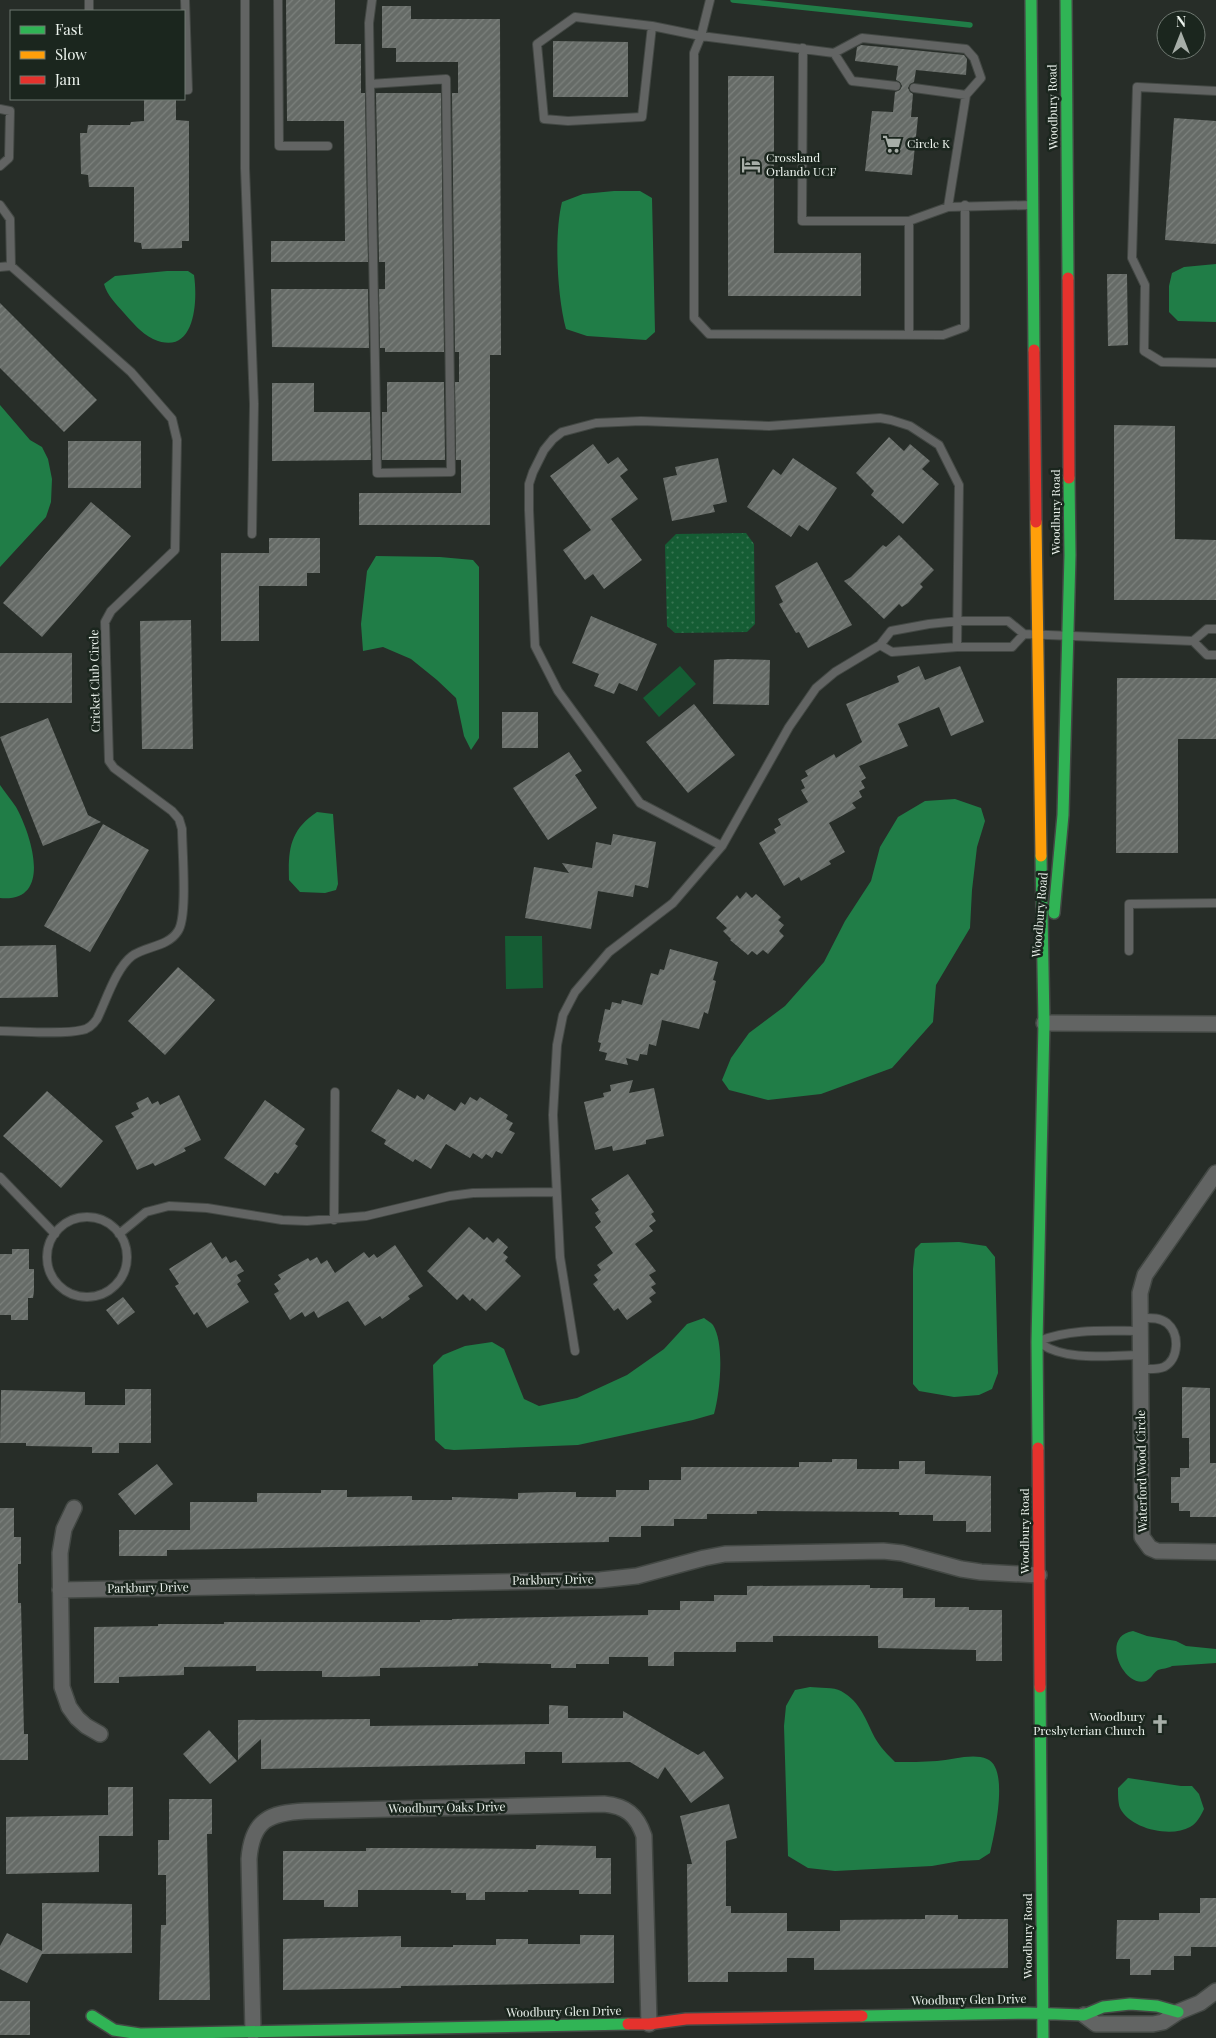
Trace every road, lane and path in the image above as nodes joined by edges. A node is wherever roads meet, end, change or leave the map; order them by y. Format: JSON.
{"nodes":[{"id":1,"x":185,"y":0,"type":"edge"},
{"id":2,"x":245,"y":0,"type":"edge"},
{"id":3,"x":278,"y":0,"type":"edge"},
{"id":4,"x":372,"y":0,"type":"edge"},
{"id":5,"x":710,"y":0,"type":"edge"},
{"id":6,"x":1031,"y":0,"type":"edge"},
{"id":7,"x":1066,"y":0,"type":"edge"},
{"id":8,"x":652,"y":26,"type":"junction"},
{"id":9,"x":701,"y":36,"type":"junction"},
{"id":10,"x":803,"y":48,"type":"junction"},
{"id":11,"x":834,"y":53,"type":"junction"},
{"id":12,"x":370,"y":84,"type":"junction"},
{"id":13,"x":896,"y":86,"type":"dead end"},
{"id":14,"x":914,"y":88,"type":"dead end"},
{"id":15,"x":186,"y":90,"type":"edge"},
{"id":16,"x":1216,"y":91,"type":"edge"},
{"id":17,"x":966,"y":94,"type":"junction"},
{"id":18,"x":0,"y":109,"type":"edge"},
{"id":19,"x":328,"y":146,"type":"dead end"},
{"id":20,"x":0,"y":166,"type":"edge"},
{"id":21,"x":0,"y":205,"type":"edge"},
{"id":22,"x":1033,"y":205,"type":"junction"},
{"id":23,"x":965,"y":206,"type":"junction"},
{"id":24,"x":948,"y":207,"type":"junction"},
{"id":25,"x":909,"y":221,"type":"junction"},
{"id":26,"x":11,"y":266,"type":"junction"},
{"id":27,"x":0,"y":267,"type":"edge"},
{"id":28,"x":909,"y":334,"type":"junction"},
{"id":29,"x":1216,"y":363,"type":"edge"},
{"id":30,"x":252,"y":534,"type":"dead end"},
{"id":31,"x":958,"y":621,"type":"junction"},
{"id":32,"x":1216,"y":629,"type":"edge"},
{"id":33,"x":1024,"y":634,"type":"junction"},
{"id":34,"x":1037,"y":634,"type":"junction"},
{"id":35,"x":1068,"y":635,"type":"junction"},
{"id":36,"x":1193,"y":641,"type":"junction"},
{"id":37,"x":880,"y":645,"type":"junction"},
{"id":38,"x":957,"y":647,"type":"junction"},
{"id":39,"x":1216,"y":655,"type":"edge"},
{"id":40,"x":722,"y":846,"type":"junction"},
{"id":41,"x":1216,"y":903,"type":"edge"},
{"id":42,"x":1129,"y":951,"type":"dead end"},
{"id":43,"x":1044,"y":1023,"type":"junction"},
{"id":44,"x":1216,"y":1024,"type":"edge"},
{"id":45,"x":0,"y":1031,"type":"edge"},
{"id":46,"x":335,"y":1092,"type":"dead end"},
{"id":47,"x":1216,"y":1172,"type":"edge"},
{"id":48,"x":0,"y":1177,"type":"edge"},
{"id":49,"x":556,"y":1192,"type":"junction"},
{"id":50,"x":334,"y":1220,"type":"junction"},
{"id":51,"x":55,"y":1234,"type":"junction"},
{"id":52,"x":119,"y":1234,"type":"junction"},
{"id":53,"x":1140,"y":1325,"type":"junction"},
{"id":54,"x":1037,"y":1342,"type":"junction"},
{"id":55,"x":576,"y":1352,"type":"dead end"},
{"id":56,"x":1140,"y":1362,"type":"junction"},
{"id":57,"x":74,"y":1508,"type":"dead end"},
{"id":58,"x":1216,"y":1552,"type":"edge"},
{"id":59,"x":1039,"y":1574,"type":"junction"},
{"id":60,"x":60,"y":1590,"type":"junction"},
{"id":61,"x":100,"y":1734,"type":"dead end"},
{"id":62,"x":1216,"y":1991,"type":"edge"},
{"id":63,"x":1042,"y":2014,"type":"junction"},
{"id":64,"x":1084,"y":2015,"type":"joint"},
{"id":65,"x":92,"y":2016,"type":"dead end"},
{"id":66,"x":650,"y":2024,"type":"junction"},
{"id":67,"x":253,"y":2032,"type":"junction"},
{"id":68,"x":1043,"y":2038,"type":"edge"}],
"edges":[{"from":1,"to":15,"type":"lane"},
{"from":2,"to":30,"type":"lane"},
{"from":3,"to":19,"type":"lane"},
{"from":4,"to":12,"type":"lane"},
{"from":5,"to":9,"type":"lane"},
{"from":6,"to":22,"type":"street","name":"Woodbury Road"},
{"from":7,"to":35,"type":"street","name":"Woodbury Road"},
{"from":8,"to":8,"type":"lane"},
{"from":8,"to":9,"type":"lane"},
{"from":9,"to":10,"type":"lane"},
{"from":9,"to":28,"type":"lane"},
{"from":10,"to":11,"type":"lane"},
{"from":10,"to":25,"type":"lane"},
{"from":11,"to":13,"type":"lane"},
{"from":11,"to":17,"type":"lane"},
{"from":12,"to":12,"type":"lane"},
{"from":14,"to":17,"type":"lane"},
{"from":16,"to":29,"type":"lane"},
{"from":17,"to":24,"type":"lane"},
{"from":18,"to":20,"type":"lane"},
{"from":21,"to":26,"type":"lane"},
{"from":22,"to":23,"type":"lane"},
{"from":22,"to":34,"type":"street","name":"Woodbury Road"},
{"from":23,"to":24,"type":"lane"},
{"from":23,"to":28,"type":"lane"},
{"from":24,"to":25,"type":"lane"},
{"from":25,"to":28,"type":"lane"},
{"from":26,"to":27,"type":"lane"},
{"from":26,"to":45,"type":"lane","name":"Cricket Club Circle"},
{"from":31,"to":33,"type":"lane"},
{"from":31,"to":37,"type":"lane"},
{"from":31,"to":38,"type":"lane"},
{"from":31,"to":40,"type":"lane"},
{"from":32,"to":36,"type":"lane"},
{"from":33,"to":34,"type":"lane"},
{"from":33,"to":38,"type":"lane"},
{"from":34,"to":35,"type":"lane"},
{"from":34,"to":43,"type":"street","name":"Woodbury Road"},
{"from":35,"to":36,"type":"lane"},
{"from":35,"to":43,"type":"street","name":"Woodbury Road"},
{"from":36,"to":39,"type":"lane"},
{"from":37,"to":38,"type":"lane"},
{"from":37,"to":40,"type":"lane"},
{"from":40,"to":49,"type":"lane"},
{"from":41,"to":42,"type":"lane"},
{"from":43,"to":44,"type":"street"},
{"from":43,"to":54,"type":"street","name":"Woodbury Road"},
{"from":46,"to":50,"type":"lane"},
{"from":47,"to":53,"type":"street","name":"Waterford Wood Circle"},
{"from":48,"to":51,"type":"lane"},
{"from":49,"to":50,"type":"lane"},
{"from":49,"to":55,"type":"lane"},
{"from":50,"to":52,"type":"lane"},
{"from":51,"to":52,"type":"lane"},
{"from":51,"to":52,"type":"lane"},
{"from":53,"to":54,"type":"lane"},
{"from":53,"to":56,"type":"street","name":"Waterford Wood Circle"},
{"from":53,"to":56,"type":"lane"},
{"from":54,"to":56,"type":"lane"},
{"from":54,"to":59,"type":"street","name":"Woodbury Road"},
{"from":56,"to":58,"type":"street","name":"Waterford Wood Circle"},
{"from":57,"to":60,"type":"street"},
{"from":59,"to":60,"type":"street","name":"Parkbury Drive"},
{"from":59,"to":63,"type":"street","name":"Woodbury Road"},
{"from":60,"to":61,"type":"street"},
{"from":62,"to":64,"type":"street"},
{"from":63,"to":64,"type":"street","name":"Woodbury Glen Drive"},
{"from":63,"to":66,"type":"street","name":"Woodbury Glen Drive"},
{"from":63,"to":68,"type":"street","name":"Woodbury Road"},
{"from":65,"to":67,"type":"street","name":"Woodbury Glen Drive"},
{"from":66,"to":67,"type":"street","name":"Woodbury Glen Drive"},
{"from":66,"to":67,"type":"street","name":"Woodbury Oaks Drive"}]}
